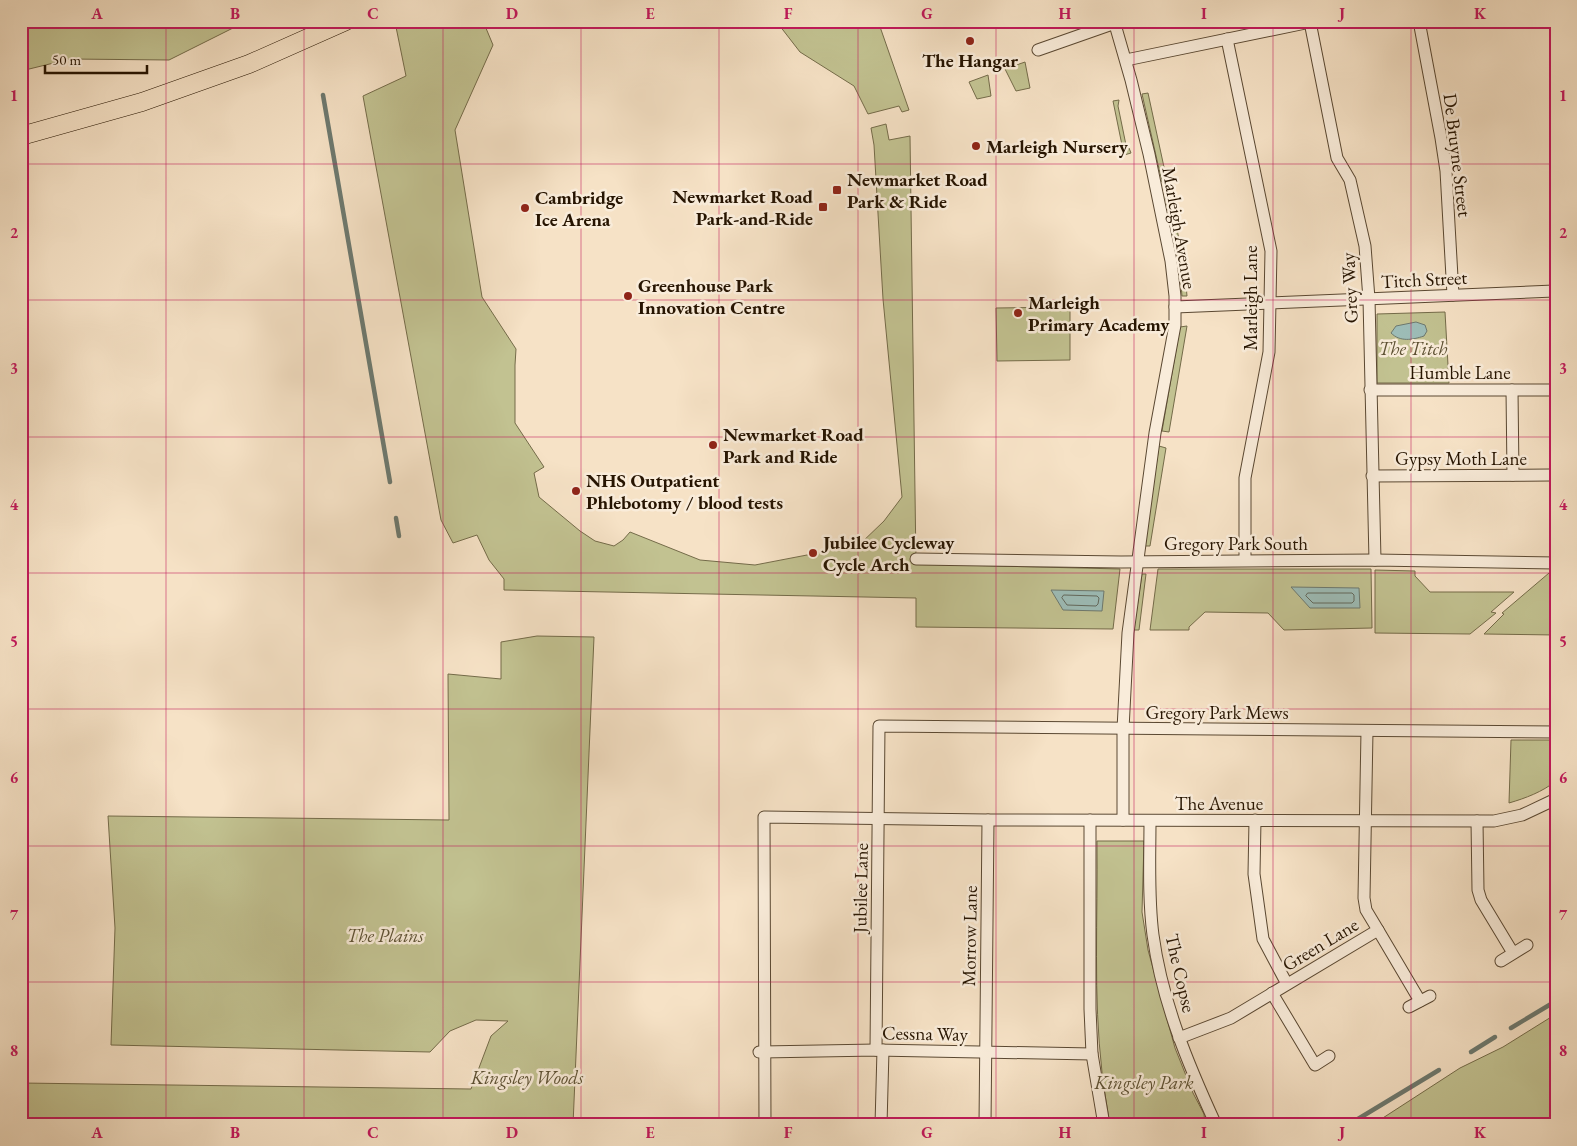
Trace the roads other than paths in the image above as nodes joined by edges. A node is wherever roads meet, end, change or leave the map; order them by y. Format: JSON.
{"nodes":[{"id":1,"x":346,"y":21,"type":"edge"},
{"id":2,"x":1419,"y":21,"type":"edge"},
{"id":3,"x":1115,"y":22,"type":"edge"},
{"id":4,"x":1312,"y":22,"type":"edge"},
{"id":5,"x":1227,"y":39,"type":"junction"},
{"id":6,"x":1038,"y":50,"type":"dead end"},
{"id":7,"x":1126,"y":60,"type":"junction"},
{"id":8,"x":21,"y":136,"type":"edge"},
{"id":9,"x":1554,"y":291,"type":"dead end"},
{"id":10,"x":1453,"y":295,"type":"junction"},
{"id":11,"x":1369,"y":299,"type":"junction"},
{"id":12,"x":1270,"y":303,"type":"junction"},
{"id":13,"x":1175,"y":307,"type":"junction"},
{"id":14,"x":1370,"y":390,"type":"junction"},
{"id":15,"x":1512,"y":390,"type":"junction"},
{"id":16,"x":1549,"y":390,"type":"dead end"},
{"id":17,"x":1512,"y":475,"type":"junction"},
{"id":18,"x":1550,"y":475,"type":"dead end"},
{"id":19,"x":1372,"y":476,"type":"junction"},
{"id":20,"x":916,"y":559,"type":"dead end"},
{"id":21,"x":1245,"y":560,"type":"junction"},
{"id":22,"x":1375,"y":560,"type":"junction"},
{"id":23,"x":1137,"y":562,"type":"junction"},
{"id":24,"x":1556,"y":563,"type":"edge"},
{"id":25,"x":879,"y":726,"type":"joint"},
{"id":26,"x":1123,"y":729,"type":"junction"},
{"id":27,"x":1367,"y":731,"type":"junction"},
{"id":28,"x":1556,"y":732,"type":"edge"},
{"id":29,"x":1555,"y":803,"type":"edge"},
{"id":30,"x":878,"y":819,"type":"junction"},
{"id":31,"x":988,"y":820,"type":"junction"},
{"id":32,"x":1090,"y":820,"type":"junction"},
{"id":33,"x":1123,"y":820,"type":"junction"},
{"id":34,"x":1255,"y":820,"type":"junction"},
{"id":35,"x":1150,"y":821,"type":"junction"},
{"id":36,"x":1366,"y":821,"type":"junction"},
{"id":37,"x":1477,"y":821,"type":"junction"},
{"id":38,"x":1378,"y":930,"type":"junction"},
{"id":39,"x":1527,"y":944,"type":"dead end"},
{"id":40,"x":1513,"y":953,"type":"junction"},
{"id":41,"x":1501,"y":961,"type":"dead end"},
{"id":42,"x":1287,"y":984,"type":"junction"},
{"id":43,"x":1272,"y":993,"type":"junction"},
{"id":44,"x":1420,"y":1001,"type":"dead end"},
{"id":45,"x":1179,"y":1038,"type":"junction"},
{"id":46,"x":880,"y":1050,"type":"junction"},
{"id":47,"x":762,"y":1052,"type":"junction"},
{"id":48,"x":985,"y":1052,"type":"junction"},
{"id":49,"x":1092,"y":1054,"type":"junction"},
{"id":50,"x":1330,"y":1056,"type":"dead end"},
{"id":51,"x":765,"y":1125,"type":"edge"},
{"id":52,"x":881,"y":1125,"type":"edge"},
{"id":53,"x":985,"y":1125,"type":"edge"},
{"id":54,"x":1104,"y":1125,"type":"edge"},
{"id":55,"x":1216,"y":1125,"type":"edge"}],
"edges":[{"from":1,"to":8,"type":"main road"},
{"from":2,"to":10,"type":"street","name":"De Bruyne Street"},
{"from":3,"to":6,"type":"street"},
{"from":3,"to":7,"type":"street","name":"Marleigh Avenue"},
{"from":4,"to":5,"type":"street"},
{"from":4,"to":11,"type":"street","name":"Grey Way"},
{"from":5,"to":7,"type":"street"},
{"from":5,"to":12,"type":"street","name":"Marleigh Lane"},
{"from":7,"to":13,"type":"street","name":"Marleigh Avenue"},
{"from":9,"to":10,"type":"street","name":"Titch Street"},
{"from":10,"to":11,"type":"street","name":"Titch Street"},
{"from":11,"to":12,"type":"street","name":"Titch Street"},
{"from":11,"to":14,"type":"street","name":"Grey Way"},
{"from":12,"to":13,"type":"street","name":"Titch Street"},
{"from":12,"to":21,"type":"street","name":"Marleigh Lane"},
{"from":13,"to":23,"type":"street","name":"Marleigh Avenue"},
{"from":14,"to":15,"type":"street","name":"Humble Lane"},
{"from":14,"to":19,"type":"street","name":"Grey Way"},
{"from":15,"to":16,"type":"street","name":"Humble Lane"},
{"from":15,"to":17,"type":"street"},
{"from":17,"to":18,"type":"street","name":"Gypsy Moth Lane"},
{"from":17,"to":19,"type":"street","name":"Gypsy Moth Lane"},
{"from":19,"to":22,"type":"street","name":"Grey Way"},
{"from":20,"to":23,"type":"street","name":"Gregory Park South"},
{"from":21,"to":22,"type":"street","name":"Gregory Park South"},
{"from":21,"to":23,"type":"street","name":"Gregory Park South"},
{"from":22,"to":24,"type":"street","name":"Gregory Park South"},
{"from":23,"to":26,"type":"street","name":"Marleigh Avenue"},
{"from":25,"to":26,"type":"street","name":"Gregory Park Mews"},
{"from":25,"to":30,"type":"street","name":"Jubilee Lane"},
{"from":26,"to":27,"type":"street","name":"Gregory Park Mews"},
{"from":26,"to":33,"type":"street","name":"Marleigh Avenue"},
{"from":27,"to":28,"type":"street","name":"Gregory Park Mews"},
{"from":27,"to":36,"type":"street","name":"Green Lane"},
{"from":29,"to":37,"type":"street","name":"The Avenue"},
{"from":30,"to":31,"type":"street","name":"The Avenue"},
{"from":30,"to":46,"type":"street","name":"Jubilee Lane"},
{"from":30,"to":47,"type":"street","name":"The Avenue"},
{"from":31,"to":32,"type":"street","name":"The Avenue"},
{"from":31,"to":48,"type":"street","name":"Morrow Lane"},
{"from":32,"to":33,"type":"street","name":"The Avenue"},
{"from":32,"to":49,"type":"street"},
{"from":33,"to":35,"type":"street","name":"The Avenue"},
{"from":34,"to":35,"type":"street","name":"The Avenue"},
{"from":34,"to":36,"type":"street","name":"The Avenue"},
{"from":34,"to":42,"type":"street"},
{"from":35,"to":45,"type":"street","name":"The Copse"},
{"from":36,"to":37,"type":"street","name":"The Avenue"},
{"from":36,"to":38,"type":"street","name":"Green Lane"},
{"from":37,"to":40,"type":"street"},
{"from":38,"to":42,"type":"street","name":"Green Lane"},
{"from":38,"to":44,"type":"street"},
{"from":39,"to":40,"type":"street"},
{"from":40,"to":41,"type":"street"},
{"from":42,"to":43,"type":"street","name":"Green Lane"},
{"from":43,"to":45,"type":"street","name":"Green Lane"},
{"from":43,"to":50,"type":"street"},
{"from":45,"to":55,"type":"street","name":"The Copse"},
{"from":46,"to":47,"type":"street","name":"Cessna Way"},
{"from":46,"to":48,"type":"street","name":"Cessna Way"},
{"from":46,"to":52,"type":"street","name":"Jubilee Lane"},
{"from":47,"to":51,"type":"street"},
{"from":48,"to":49,"type":"street","name":"Cessna Way"},
{"from":48,"to":53,"type":"street","name":"Morrow Lane"},
{"from":49,"to":54,"type":"street"}]}
